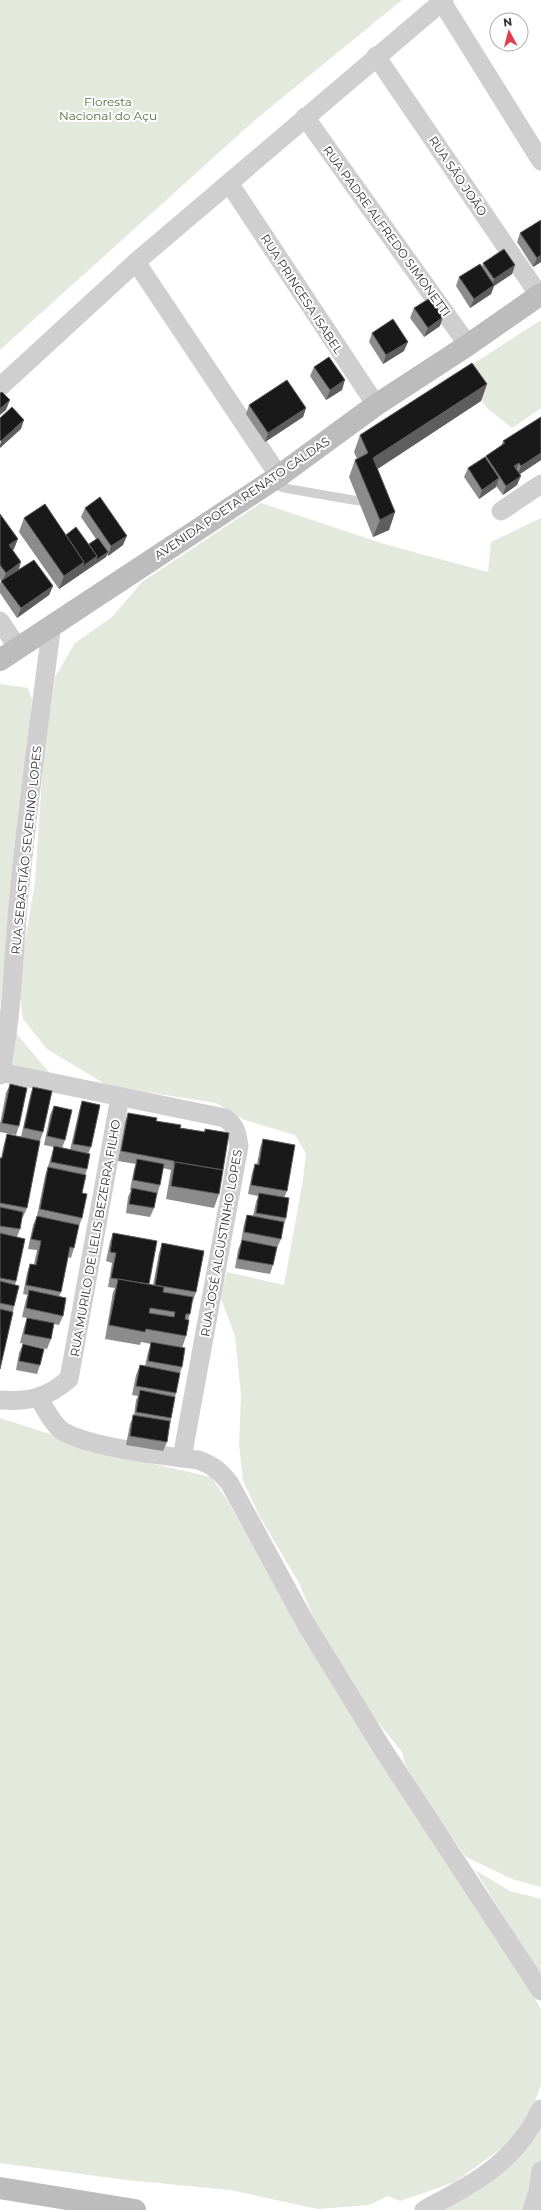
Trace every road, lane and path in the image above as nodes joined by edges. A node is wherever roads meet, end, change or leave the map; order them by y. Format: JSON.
{"nodes":[{"id":1,"x":443,"y":1,"type":"edge"},
{"id":2,"x":376,"y":56,"type":"junction"},
{"id":3,"x":305,"y":117,"type":"junction"},
{"id":4,"x":541,"y":161,"type":"edge"},
{"id":5,"x":229,"y":183,"type":"junction"},
{"id":6,"x":136,"y":262,"type":"junction"},
{"id":7,"x":540,"y":294,"type":"edge"},
{"id":8,"x":468,"y":345,"type":"junction"},
{"id":9,"x":0,"y":387,"type":"edge"},
{"id":10,"x":376,"y":405,"type":"junction"},
{"id":11,"x":275,"y":479,"type":"junction"},
{"id":12,"x":541,"y":484,"type":"edge"},
{"id":13,"x":359,"y":501,"type":"dead end"},
{"id":14,"x":501,"y":511,"type":"dead end"},
{"id":15,"x":0,"y":621,"type":"edge"},
{"id":16,"x":52,"y":624,"type":"junction"},
{"id":17,"x":18,"y":648,"type":"junction"},
{"id":18,"x":0,"y":660,"type":"edge"},
{"id":19,"x":0,"y":1073,"type":"edge"},
{"id":20,"x":120,"y":1098,"type":"junction"},
{"id":21,"x":38,"y":1397,"type":"junction"},
{"id":22,"x":0,"y":1400,"type":"edge"},
{"id":23,"x":182,"y":1458,"type":"junction"},
{"id":24,"x":541,"y":1991,"type":"edge"},
{"id":25,"x":541,"y":2109,"type":"edge"},
{"id":26,"x":541,"y":2171,"type":"edge"},
{"id":27,"x":0,"y":2188,"type":"edge"},
{"id":28,"x":110,"y":2208,"type":"edge"},
{"id":29,"x":135,"y":2210,"type":"edge"},
{"id":30,"x":424,"y":2210,"type":"edge"},
{"id":31,"x":532,"y":2210,"type":"edge"}],
"edges":[{"from":1,"to":2,"type":"street"},
{"from":1,"to":4,"type":"street"},
{"from":2,"to":3,"type":"street"},
{"from":2,"to":7,"type":"street","name":"RUA SÃO JOÃO"},
{"from":3,"to":5,"type":"street"},
{"from":3,"to":8,"type":"street","name":"RUA PADRE ALFREDO SIMONETTI"},
{"from":5,"to":6,"type":"street"},
{"from":5,"to":10,"type":"street","name":"RUA PRINCESA ISABEL"},
{"from":6,"to":9,"type":"street"},
{"from":6,"to":11,"type":"street"},
{"from":7,"to":8,"type":"main road","name":"AVENIDA POETA RENATO CALDAS"},
{"from":8,"to":10,"type":"main road","name":"AVENIDA POETA RENATO CALDAS"},
{"from":10,"to":11,"type":"main road","name":"AVENIDA POETA RENATO CALDAS"},
{"from":11,"to":13,"type":"lane"},
{"from":11,"to":16,"type":"main road","name":"AVENIDA POETA RENATO CALDAS"},
{"from":12,"to":14,"type":"street"},
{"from":15,"to":17,"type":"street"},
{"from":16,"to":17,"type":"main road","name":"AVENIDA POETA RENATO CALDAS"},
{"from":16,"to":19,"type":"street","name":"RUA SEBASTIÃO SEVERINO LOPES"},
{"from":17,"to":18,"type":"main road","name":"AVENIDA POETA RENATO CALDAS"},
{"from":19,"to":20,"type":"street","name":"RUA JOSÉ ALGUSTINHO LOPES"},
{"from":20,"to":21,"type":"street","name":"RUA MURILO DE LELIS BEZERRA FILHO"},
{"from":20,"to":23,"type":"street","name":"RUA JOSÉ ALGUSTINHO LOPES"},
{"from":21,"to":22,"type":"street"},
{"from":21,"to":23,"type":"street"},
{"from":23,"to":24,"type":"street"},
{"from":25,"to":30,"type":"street"},
{"from":26,"to":31,"type":"street"},
{"from":27,"to":28,"type":"main road"},
{"from":28,"to":29,"type":"main road"}]}
